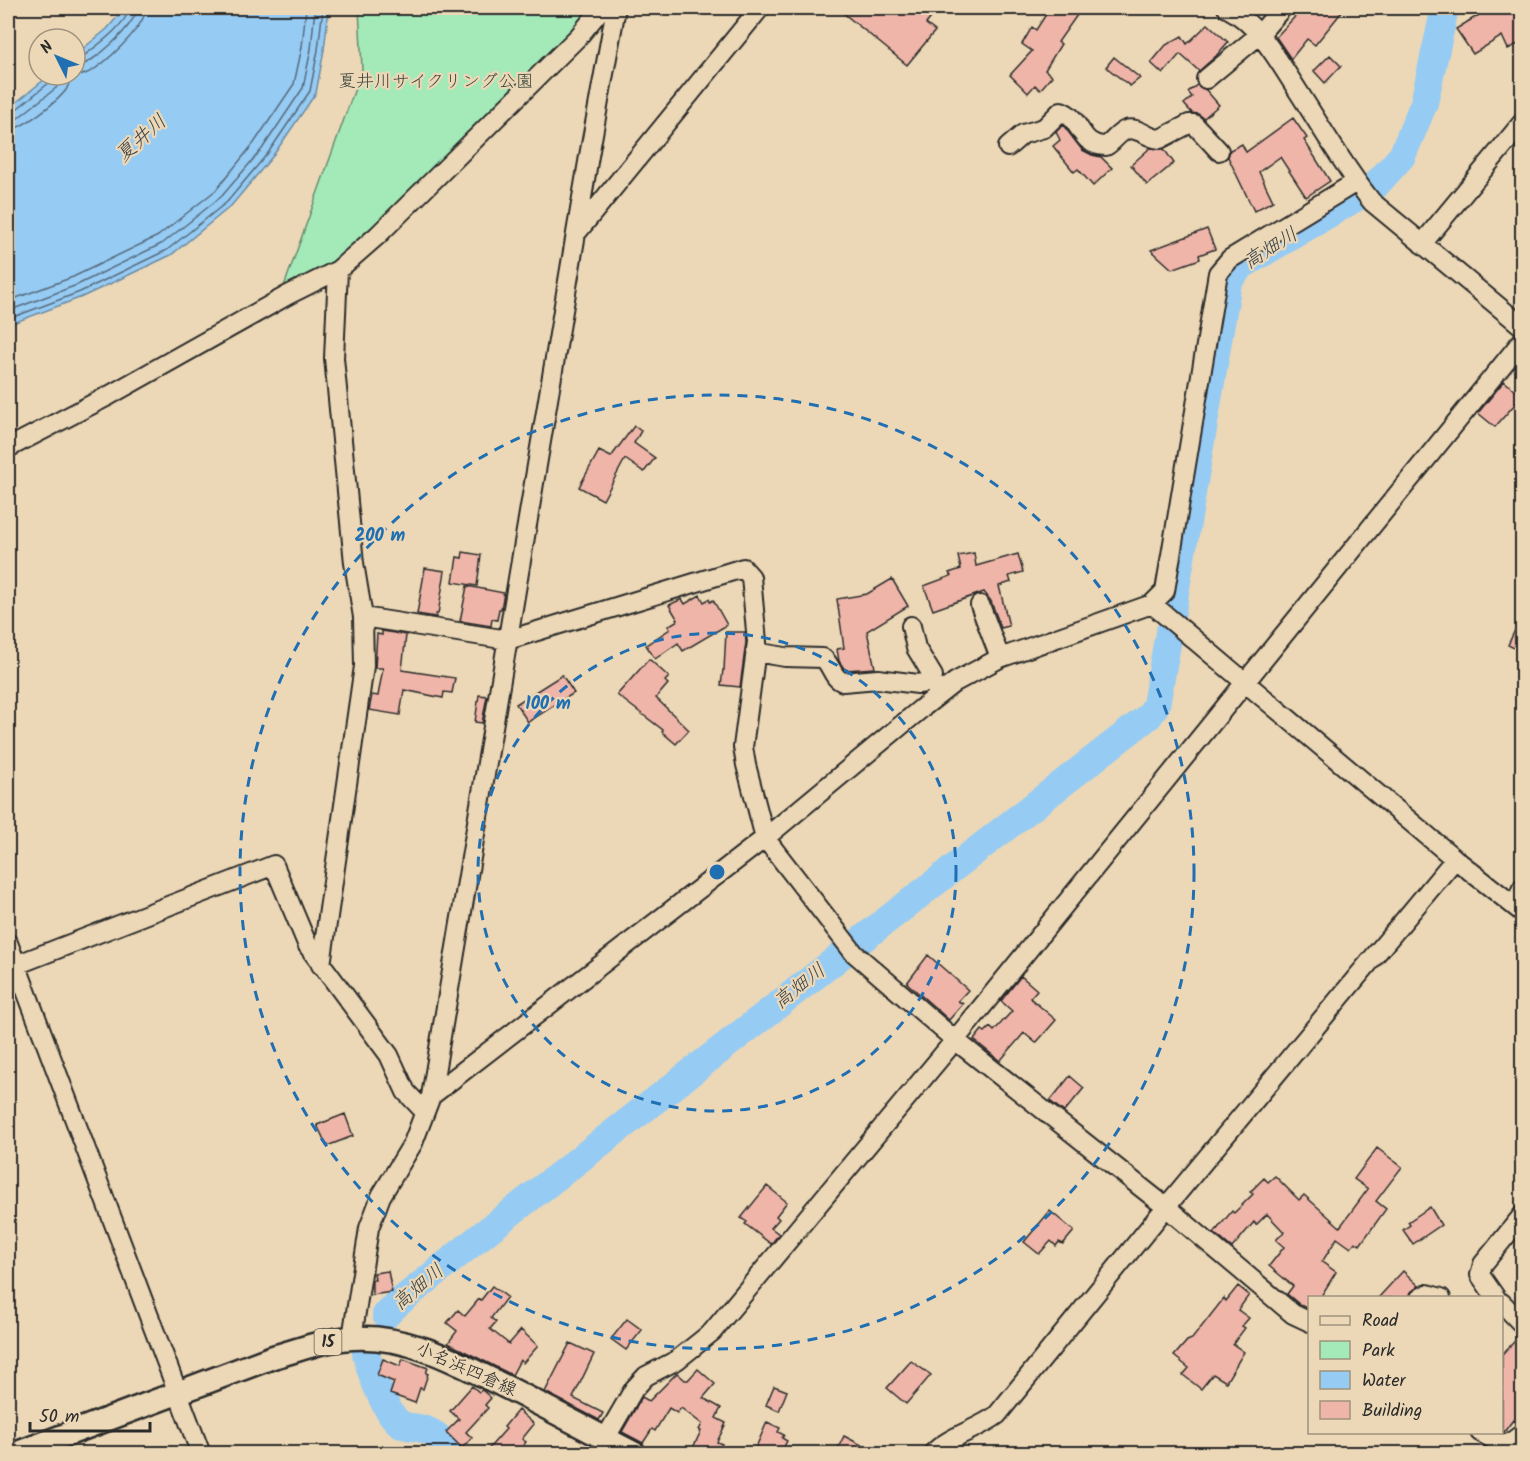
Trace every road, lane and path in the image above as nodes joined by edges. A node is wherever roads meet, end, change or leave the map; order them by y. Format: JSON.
{"nodes":[{"id":1,"x":602,"y":8,"type":"edge"},
{"id":2,"x":616,"y":8,"type":"edge"},
{"id":3,"x":760,"y":8,"type":"edge"},
{"id":4,"x":1227,"y":8,"type":"edge"},
{"id":5,"x":1282,"y":8,"type":"edge"},
{"id":6,"x":1259,"y":35,"type":"junction"},
{"id":7,"x":1206,"y":79,"type":"dead end"},
{"id":8,"x":1182,"y":109,"type":"dead end"},
{"id":9,"x":1522,"y":123,"type":"edge"},
{"id":10,"x":1194,"y":124,"type":"junction"},
{"id":11,"x":1008,"y":147,"type":"dead end"},
{"id":12,"x":1219,"y":151,"type":"dead end"},
{"id":13,"x":1358,"y":185,"type":"junction"},
{"id":14,"x":577,"y":232,"type":"junction"},
{"id":15,"x":1422,"y":244,"type":"junction"},
{"id":16,"x":338,"y":270,"type":"junction"},
{"id":17,"x":1522,"y":326,"type":"edge"},
{"id":18,"x":1522,"y":341,"type":"edge"},
{"id":19,"x":8,"y":448,"type":"edge"},
{"id":20,"x":1152,"y":604,"type":"junction"},
{"id":21,"x":980,"y":605,"type":"dead end"},
{"id":22,"x":363,"y":617,"type":"junction"},
{"id":23,"x":911,"y":626,"type":"dead end"},
{"id":24,"x":508,"y":640,"type":"junction"},
{"id":25,"x":755,"y":652,"type":"junction"},
{"id":26,"x":1000,"y":658,"type":"junction"},
{"id":27,"x":1245,"y":683,"type":"junction"},
{"id":28,"x":936,"y":687,"type":"junction"},
{"id":29,"x":765,"y":838,"type":"junction"},
{"id":30,"x":1455,"y":859,"type":"junction"},
{"id":31,"x":1522,"y":888,"type":"edge"},
{"id":32,"x":1519,"y":909,"type":"edge"},
{"id":33,"x":8,"y":943,"type":"edge"},
{"id":34,"x":321,"y":965,"type":"junction"},
{"id":35,"x":12,"y":967,"type":"edge"},
{"id":36,"x":955,"y":1040,"type":"junction"},
{"id":37,"x":427,"y":1104,"type":"junction"},
{"id":38,"x":1166,"y":1207,"type":"junction"},
{"id":39,"x":1522,"y":1216,"type":"edge"},
{"id":40,"x":1487,"y":1294,"type":"edge"},
{"id":41,"x":1503,"y":1304,"type":"edge"},
{"id":42,"x":1308,"y":1321,"type":"edge"},
{"id":43,"x":1522,"y":1324,"type":"edge"},
{"id":44,"x":352,"y":1338,"type":"junction"},
{"id":45,"x":177,"y":1392,"type":"junction"},
{"id":46,"x":1483,"y":1434,"type":"edge"},
{"id":47,"x":1522,"y":1434,"type":"edge"},
{"id":48,"x":605,"y":1439,"type":"junction"},
{"id":49,"x":1503,"y":1450,"type":"edge"},
{"id":50,"x":15,"y":1454,"type":"edge"},
{"id":51,"x":201,"y":1454,"type":"edge"},
{"id":52,"x":634,"y":1454,"type":"edge"},
{"id":53,"x":932,"y":1454,"type":"edge"}],
"edges":[{"from":1,"to":16,"type":"street"},
{"from":2,"to":14,"type":"street"},
{"from":3,"to":14,"type":"street"},
{"from":4,"to":6,"type":"street"},
{"from":5,"to":6,"type":"street"},
{"from":6,"to":7,"type":"street"},
{"from":6,"to":13,"type":"street"},
{"from":8,"to":10,"type":"street"},
{"from":9,"to":15,"type":"street"},
{"from":10,"to":11,"type":"street"},
{"from":10,"to":12,"type":"street"},
{"from":13,"to":15,"type":"street"},
{"from":13,"to":20,"type":"street"},
{"from":14,"to":24,"type":"street"},
{"from":15,"to":17,"type":"street"},
{"from":16,"to":19,"type":"street"},
{"from":16,"to":22,"type":"street"},
{"from":18,"to":27,"type":"street"},
{"from":20,"to":26,"type":"street"},
{"from":20,"to":27,"type":"street"},
{"from":21,"to":26,"type":"street"},
{"from":22,"to":24,"type":"street"},
{"from":22,"to":34,"type":"street"},
{"from":23,"to":28,"type":"street"},
{"from":24,"to":25,"type":"street"},
{"from":24,"to":37,"type":"street"},
{"from":25,"to":28,"type":"street"},
{"from":25,"to":29,"type":"street"},
{"from":26,"to":28,"type":"street"},
{"from":27,"to":30,"type":"street"},
{"from":27,"to":36,"type":"street"},
{"from":28,"to":29,"type":"street"},
{"from":29,"to":36,"type":"street"},
{"from":29,"to":37,"type":"street"},
{"from":30,"to":32,"type":"street"},
{"from":30,"to":38,"type":"street"},
{"from":31,"to":32,"type":"street"},
{"from":33,"to":35,"type":"street"},
{"from":34,"to":35,"type":"street"},
{"from":34,"to":37,"type":"street"},
{"from":35,"to":45,"type":"street"},
{"from":36,"to":38,"type":"street"},
{"from":36,"to":48,"type":"street"},
{"from":37,"to":44,"type":"street"},
{"from":38,"to":42,"type":"street"},
{"from":38,"to":53,"type":"street"},
{"from":39,"to":40,"type":"street"},
{"from":41,"to":43,"type":"street"},
{"from":44,"to":45,"type":"main road","name":"小名浜四倉線","number":"15"},
{"from":44,"to":48,"type":"main road","name":"小名浜四倉線","number":"15"},
{"from":45,"to":50,"type":"main road","name":"小名浜四倉線","number":"15"},
{"from":45,"to":51,"type":"street"},
{"from":46,"to":49,"type":"street"},
{"from":47,"to":49,"type":"street"},
{"from":48,"to":52,"type":"main road","name":"小名浜四倉線","number":"15"}]}
